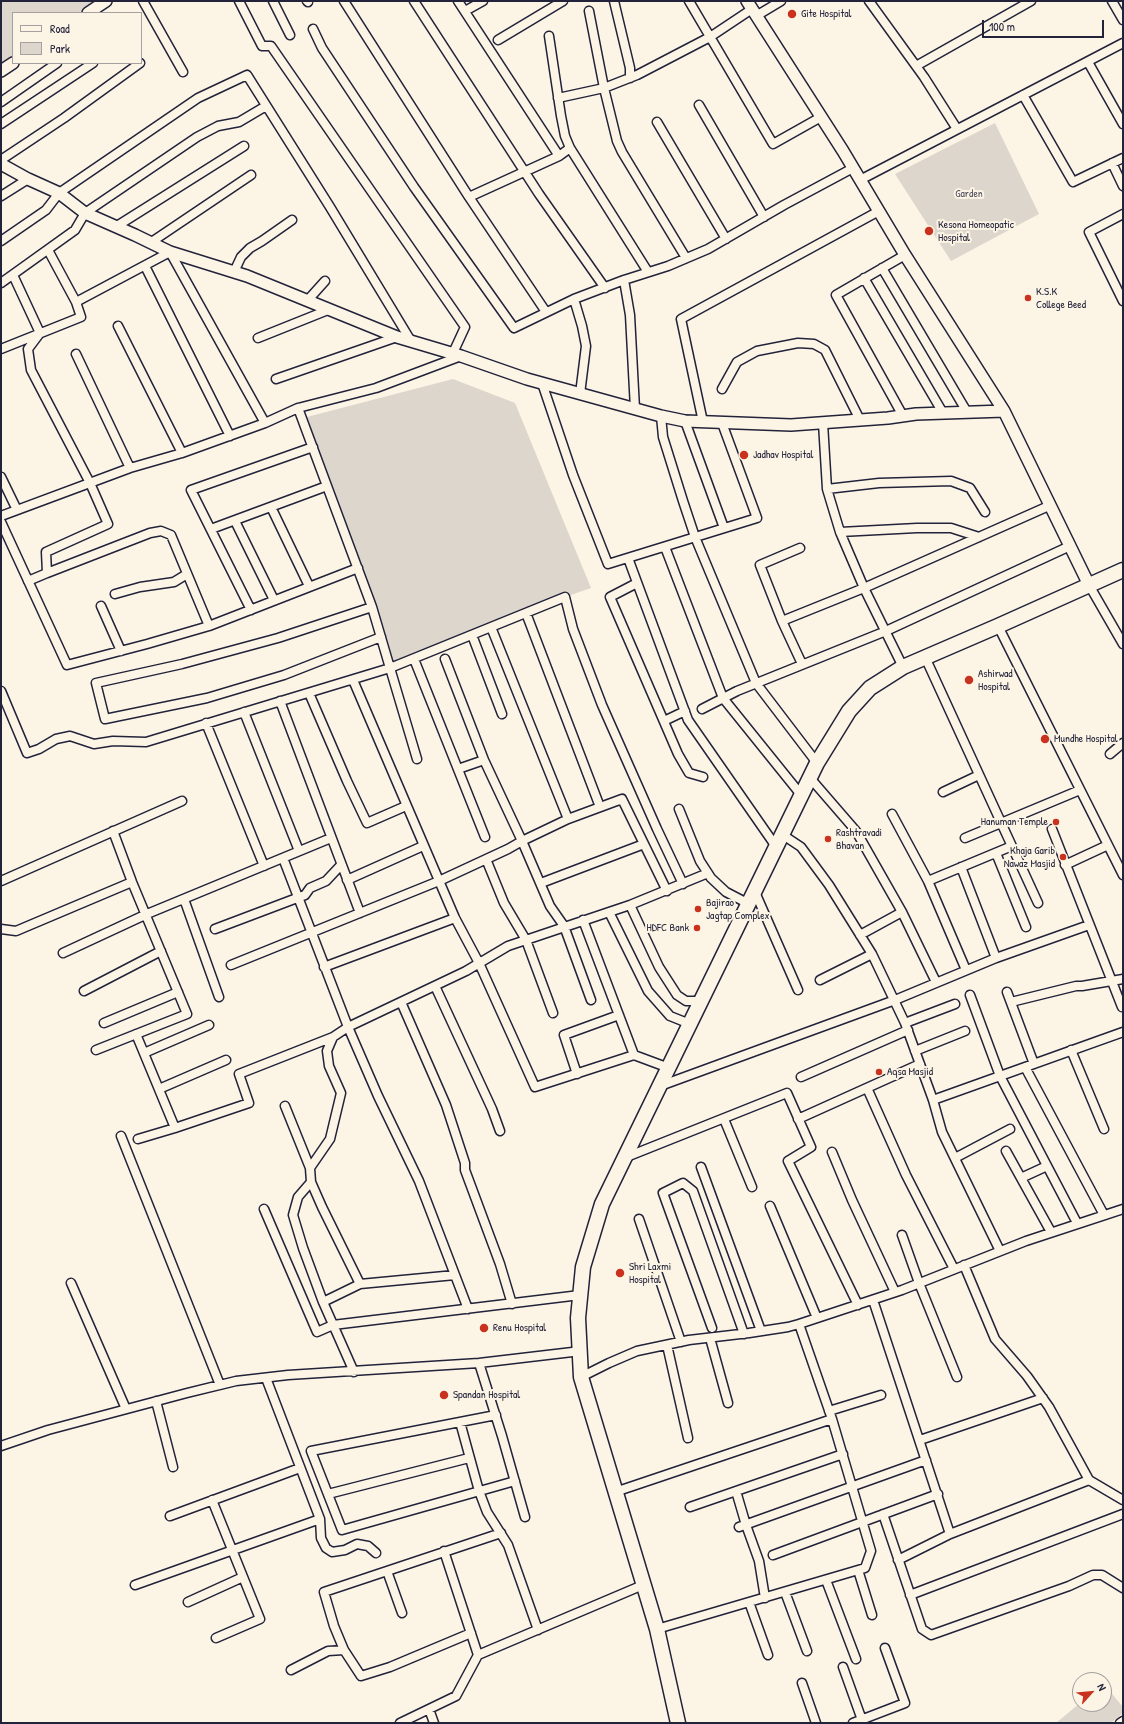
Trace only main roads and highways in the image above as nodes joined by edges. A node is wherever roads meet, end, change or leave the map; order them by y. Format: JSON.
{"nodes":[{"id":1,"x":1123,"y":570,"type":"edge"},
{"id":2,"x":678,"y":1723,"type":"edge"}],
"edges":[{"from":1,"to":2,"type":"highway"}]}
